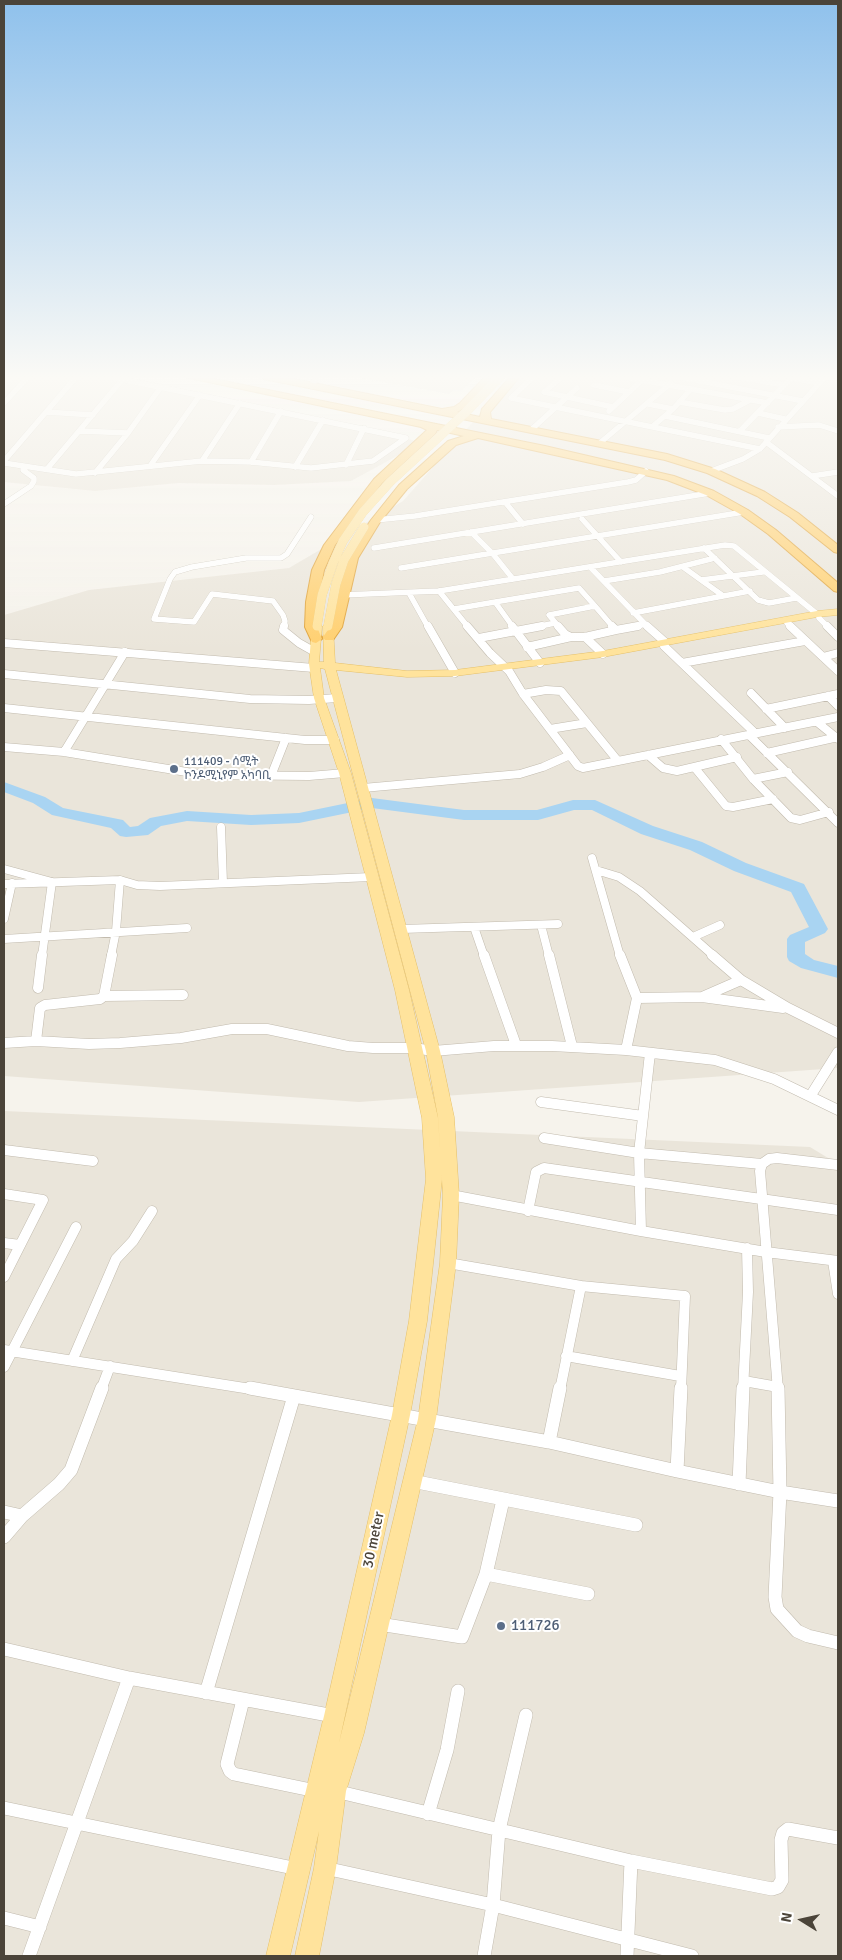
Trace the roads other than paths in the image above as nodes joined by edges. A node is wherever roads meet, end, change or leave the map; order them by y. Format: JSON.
{"nodes":[{"id":1,"x":24,"y":467,"type":"edge"},
{"id":2,"x":35,"y":467,"type":"edge"},
{"id":3,"x":100,"y":467,"type":"edge"},
{"id":4,"x":138,"y":467,"type":"edge"},
{"id":5,"x":393,"y":467,"type":"edge"},
{"id":6,"x":406,"y":467,"type":"edge"},
{"id":7,"x":416,"y":467,"type":"edge"},
{"id":8,"x":425,"y":467,"type":"edge"},
{"id":9,"x":629,"y":467,"type":"edge"},
{"id":10,"x":700,"y":467,"type":"edge"},
{"id":11,"x":720,"y":467,"type":"edge"},
{"id":12,"x":800,"y":467,"type":"edge"},
{"id":13,"x":47,"y":469,"type":"joint"},
{"id":14,"x":646,"y":471,"type":"junction"},
{"id":15,"x":711,"y":471,"type":"junction"},
{"id":16,"x":838,"y":472,"type":"edge"},
{"id":17,"x":95,"y":473,"type":"junction"},
{"id":18,"x":812,"y":476,"type":"junction"},
{"id":19,"x":710,"y":493,"type":"junction"},
{"id":20,"x":838,"y":496,"type":"edge"},
{"id":21,"x":505,"y":502,"type":"junction"},
{"id":22,"x":4,"y":504,"type":"edge"},
{"id":23,"x":744,"y":512,"type":"junction"},
{"id":24,"x":311,"y":517,"type":"dead end"},
{"id":25,"x":582,"y":519,"type":"dead end"},
{"id":26,"x":376,"y":520,"type":"junction"},
{"id":27,"x":523,"y":524,"type":"junction"},
{"id":28,"x":471,"y":532,"type":"junction"},
{"id":29,"x":597,"y":537,"type":"junction"},
{"id":30,"x":374,"y":548,"type":"dead end"},
{"id":31,"x":704,"y":548,"type":"junction"},
{"id":32,"x":838,"y":550,"type":"edge"},
{"id":33,"x":493,"y":554,"type":"junction"},
{"id":34,"x":715,"y":558,"type":"junction"},
{"id":35,"x":621,"y":562,"type":"junction"},
{"id":36,"x":683,"y":567,"type":"junction"},
{"id":37,"x":401,"y":568,"type":"dead end"},
{"id":38,"x":591,"y":568,"type":"junction"},
{"id":39,"x":763,"y":572,"type":"junction"},
{"id":40,"x":733,"y":575,"type":"junction"},
{"id":41,"x":512,"y":579,"type":"junction"},
{"id":42,"x":700,"y":580,"type":"junction"},
{"id":43,"x":604,"y":581,"type":"junction"},
{"id":44,"x":838,"y":589,"type":"edge"},
{"id":45,"x":438,"y":591,"type":"junction"},
{"id":46,"x":750,"y":591,"type":"junction"},
{"id":47,"x":409,"y":593,"type":"junction"},
{"id":48,"x":342,"y":595,"type":"junction"},
{"id":49,"x":722,"y":595,"type":"junction"},
{"id":50,"x":796,"y":598,"type":"junction"},
{"id":51,"x":495,"y":602,"type":"junction"},
{"id":52,"x":595,"y":606,"type":"junction"},
{"id":53,"x":454,"y":609,"type":"junction"},
{"id":54,"x":633,"y":613,"type":"junction"},
{"id":55,"x":838,"y":614,"type":"edge"},
{"id":56,"x":818,"y":616,"type":"junction"},
{"id":57,"x":555,"y":623,"type":"junction"},
{"id":58,"x":787,"y":623,"type":"junction"},
{"id":59,"x":646,"y":624,"type":"junction"},
{"id":60,"x":324,"y":630,"type":"junction"},
{"id":61,"x":515,"y":630,"type":"junction"},
{"id":62,"x":616,"y":630,"type":"junction"},
{"id":63,"x":585,"y":637,"type":"junction"},
{"id":64,"x":838,"y":637,"type":"edge"},
{"id":65,"x":479,"y":638,"type":"junction"},
{"id":66,"x":571,"y":638,"type":"junction"},
{"id":67,"x":4,"y":639,"type":"edge"},
{"id":68,"x":316,"y":639,"type":"junction"},
{"id":69,"x":805,"y":641,"type":"junction"},
{"id":70,"x":4,"y":643,"type":"edge"},
{"id":71,"x":664,"y":644,"type":"junction"},
{"id":72,"x":528,"y":647,"type":"junction"},
{"id":73,"x":125,"y":652,"type":"junction"},
{"id":74,"x":315,"y":652,"type":"junction"},
{"id":75,"x":602,"y":654,"type":"junction"},
{"id":76,"x":838,"y":654,"type":"edge"},
{"id":77,"x":823,"y":657,"type":"junction"},
{"id":78,"x":540,"y":663,"type":"junction"},
{"id":79,"x":682,"y":663,"type":"junction"},
{"id":80,"x":314,"y":666,"type":"junction"},
{"id":81,"x":331,"y":668,"type":"junction"},
{"id":82,"x":507,"y":669,"type":"junction"},
{"id":83,"x":838,"y":671,"type":"edge"},
{"id":84,"x":455,"y":673,"type":"junction"},
{"id":85,"x":4,"y":674,"type":"edge"},
{"id":86,"x":358,"y":674,"type":"junction"},
{"id":87,"x":334,"y":684,"type":"junction"},
{"id":88,"x":104,"y":685,"type":"junction"},
{"id":89,"x":751,"y":693,"type":"dead end"},
{"id":90,"x":523,"y":694,"type":"junction"},
{"id":91,"x":838,"y":694,"type":"edge"},
{"id":92,"x":828,"y":696,"type":"junction"},
{"id":93,"x":318,"y":698,"type":"junction"},
{"id":94,"x":337,"y":698,"type":"junction"},
{"id":95,"x":838,"y":706,"type":"edge"},
{"id":96,"x":4,"y":708,"type":"edge"},
{"id":97,"x":766,"y":709,"type":"junction"},
{"id":98,"x":86,"y":717,"type":"junction"},
{"id":99,"x":838,"y":717,"type":"edge"},
{"id":100,"x":817,"y":722,"type":"junction"},
{"id":101,"x":587,"y":723,"type":"junction"},
{"id":102,"x":785,"y":728,"type":"junction"},
{"id":103,"x":550,"y":729,"type":"junction"},
{"id":104,"x":752,"y":734,"type":"junction"},
{"id":105,"x":286,"y":738,"type":"junction"},
{"id":106,"x":838,"y":738,"type":"edge"},
{"id":107,"x":335,"y":740,"type":"junction"},
{"id":108,"x":721,"y":740,"type":"junction"},
{"id":109,"x":4,"y":748,"type":"edge"},
{"id":110,"x":64,"y":752,"type":"junction"},
{"id":111,"x":767,"y":753,"type":"junction"},
{"id":112,"x":570,"y":755,"type":"junction"},
{"id":113,"x":648,"y":755,"type":"junction"},
{"id":114,"x":737,"y":758,"type":"junction"},
{"id":115,"x":618,"y":761,"type":"junction"},
{"id":116,"x":695,"y":768,"type":"junction"},
{"id":117,"x":788,"y":772,"type":"junction"},
{"id":118,"x":345,"y":773,"type":"junction"},
{"id":119,"x":272,"y":776,"type":"junction"},
{"id":120,"x":753,"y":778,"type":"junction"},
{"id":121,"x":773,"y":799,"type":"junction"},
{"id":122,"x":361,"y":804,"type":"junction"},
{"id":123,"x":829,"y":812,"type":"junction"},
{"id":124,"x":838,"y":823,"type":"edge"},
{"id":125,"x":221,"y":827,"type":"dead end"},
{"id":126,"x":592,"y":858,"type":"dead end"},
{"id":127,"x":4,"y":869,"type":"edge"},
{"id":128,"x":596,"y":870,"type":"junction"},
{"id":129,"x":371,"y":877,"type":"junction"},
{"id":130,"x":120,"y":880,"type":"junction"},
{"id":131,"x":52,"y":882,"type":"junction"},
{"id":132,"x":8,"y":883,"type":"edge"},
{"id":133,"x":223,"y":883,"type":"junction"},
{"id":134,"x":4,"y":919,"type":"edge"},
{"id":135,"x":558,"y":924,"type":"dead end"},
{"id":136,"x":541,"y":925,"type":"junction"},
{"id":137,"x":720,"y":925,"type":"dead end"},
{"id":138,"x":474,"y":927,"type":"junction"},
{"id":139,"x":187,"y":928,"type":"dead end"},
{"id":140,"x":402,"y":930,"type":"junction"},
{"id":141,"x":116,"y":932,"type":"junction"},
{"id":142,"x":45,"y":936,"type":"junction"},
{"id":143,"x":693,"y":937,"type":"junction"},
{"id":144,"x":4,"y":939,"type":"edge"},
{"id":145,"x":741,"y":980,"type":"junction"},
{"id":146,"x":38,"y":988,"type":"dead end"},
{"id":147,"x":183,"y":995,"type":"dead end"},
{"id":148,"x":104,"y":996,"type":"junction"},
{"id":149,"x":702,"y":997,"type":"junction"},
{"id":150,"x":638,"y":998,"type":"junction"},
{"id":151,"x":788,"y":1008,"type":"junction"},
{"id":152,"x":838,"y":1033,"type":"edge"},
{"id":153,"x":36,"y":1041,"type":"junction"},
{"id":154,"x":4,"y":1043,"type":"edge"},
{"id":155,"x":516,"y":1046,"type":"junction"},
{"id":156,"x":572,"y":1046,"type":"junction"},
{"id":157,"x":414,"y":1048,"type":"junction"},
{"id":158,"x":626,"y":1050,"type":"junction"},
{"id":159,"x":433,"y":1051,"type":"junction"},
{"id":160,"x":838,"y":1052,"type":"edge"},
{"id":161,"x":650,"y":1053,"type":"junction"},
{"id":162,"x":811,"y":1095,"type":"junction"},
{"id":163,"x":541,"y":1102,"type":"dead end"},
{"id":164,"x":838,"y":1110,"type":"edge"},
{"id":165,"x":643,"y":1116,"type":"junction"},
{"id":166,"x":544,"y":1138,"type":"dead end"},
{"id":167,"x":4,"y":1150,"type":"edge"},
{"id":168,"x":639,"y":1153,"type":"junction"},
{"id":169,"x":93,"y":1161,"type":"dead end"},
{"id":170,"x":762,"y":1164,"type":"junction"},
{"id":171,"x":838,"y":1165,"type":"edge"},
{"id":172,"x":640,"y":1182,"type":"junction"},
{"id":173,"x":4,"y":1194,"type":"edge"},
{"id":174,"x":451,"y":1195,"type":"junction"},
{"id":175,"x":763,"y":1201,"type":"junction"},
{"id":176,"x":838,"y":1210,"type":"edge"},
{"id":177,"x":152,"y":1211,"type":"dead end"},
{"id":178,"x":528,"y":1211,"type":"junction"},
{"id":179,"x":76,"y":1227,"type":"dead end"},
{"id":180,"x":641,"y":1231,"type":"junction"},
{"id":181,"x":4,"y":1243,"type":"edge"},
{"id":182,"x":20,"y":1245,"type":"junction"},
{"id":183,"x":747,"y":1248,"type":"junction"},
{"id":184,"x":766,"y":1252,"type":"junction"},
{"id":185,"x":836,"y":1261,"type":"edge"},
{"id":186,"x":448,"y":1263,"type":"junction"},
{"id":187,"x":4,"y":1277,"type":"edge"},
{"id":188,"x":581,"y":1286,"type":"junction"},
{"id":189,"x":838,"y":1294,"type":"edge"},
{"id":190,"x":8,"y":1351,"type":"edge"},
{"id":191,"x":566,"y":1356,"type":"junction"},
{"id":192,"x":72,"y":1361,"type":"junction"},
{"id":193,"x":110,"y":1366,"type":"junction"},
{"id":194,"x":4,"y":1367,"type":"edge"},
{"id":195,"x":680,"y":1376,"type":"junction"},
{"id":196,"x":744,"y":1382,"type":"junction"},
{"id":197,"x":778,"y":1387,"type":"junction"},
{"id":198,"x":294,"y":1396,"type":"junction"},
{"id":199,"x":402,"y":1415,"type":"junction"},
{"id":200,"x":427,"y":1419,"type":"junction"},
{"id":201,"x":549,"y":1442,"type":"junction"},
{"id":202,"x":677,"y":1471,"type":"junction"},
{"id":203,"x":412,"y":1482,"type":"junction"},
{"id":204,"x":739,"y":1484,"type":"junction"},
{"id":205,"x":780,"y":1492,"type":"junction"},
{"id":206,"x":503,"y":1500,"type":"junction"},
{"id":207,"x":838,"y":1501,"type":"edge"},
{"id":208,"x":4,"y":1512,"type":"edge"},
{"id":209,"x":22,"y":1516,"type":"junction"},
{"id":210,"x":636,"y":1525,"type":"dead end"},
{"id":211,"x":4,"y":1537,"type":"edge"},
{"id":212,"x":486,"y":1574,"type":"junction"},
{"id":213,"x":588,"y":1594,"type":"dead end"},
{"id":214,"x":379,"y":1624,"type":"junction"},
{"id":215,"x":838,"y":1643,"type":"edge"},
{"id":216,"x":4,"y":1649,"type":"edge"},
{"id":217,"x":129,"y":1678,"type":"junction"},
{"id":218,"x":458,"y":1691,"type":"dead end"},
{"id":219,"x":206,"y":1693,"type":"junction"},
{"id":220,"x":243,"y":1700,"type":"junction"},
{"id":221,"x":526,"y":1715,"type":"dead end"},
{"id":222,"x":335,"y":1716,"type":"junction"},
{"id":223,"x":325,"y":1791,"type":"junction"},
{"id":224,"x":4,"y":1808,"type":"edge"},
{"id":225,"x":428,"y":1814,"type":"junction"},
{"id":226,"x":78,"y":1823,"type":"junction"},
{"id":227,"x":499,"y":1830,"type":"junction"},
{"id":228,"x":838,"y":1838,"type":"edge"},
{"id":229,"x":631,"y":1861,"type":"junction"},
{"id":230,"x":325,"y":1868,"type":"junction"},
{"id":231,"x":298,"y":1869,"type":"junction"},
{"id":232,"x":493,"y":1905,"type":"junction"},
{"id":233,"x":4,"y":1918,"type":"edge"},
{"id":234,"x":40,"y":1926,"type":"junction"},
{"id":235,"x":629,"y":1941,"type":"junction"},
{"id":236,"x":29,"y":1956,"type":"edge"},
{"id":237,"x":278,"y":1956,"type":"edge"},
{"id":238,"x":307,"y":1956,"type":"edge"},
{"id":239,"x":484,"y":1956,"type":"edge"},
{"id":240,"x":627,"y":1956,"type":"edge"},
{"id":241,"x":692,"y":1956,"type":"edge"}],
"edges":[{"from":1,"to":22,"type":"street"},
{"from":2,"to":13,"type":"street"},
{"from":3,"to":17,"type":"street"},
{"from":4,"to":17,"type":"street"},
{"from":5,"to":68,"type":"highway"},
{"from":6,"to":60,"type":"main road","bridge":true},
{"from":7,"to":60,"type":"main road","bridge":true},
{"from":8,"to":26,"type":"highway"},
{"from":9,"to":14,"type":"highway"},
{"from":10,"to":15,"type":"highway"},
{"from":11,"to":15,"type":"street"},
{"from":12,"to":18,"type":"street"},
{"from":13,"to":17,"type":"street"},
{"from":14,"to":19,"type":"highway"},
{"from":14,"to":21,"type":"street"},
{"from":15,"to":32,"type":"highway"},
{"from":16,"to":18,"type":"street"},
{"from":18,"to":20,"type":"street"},
{"from":19,"to":23,"type":"highway"},
{"from":19,"to":27,"type":"street"},
{"from":21,"to":26,"type":"street"},
{"from":21,"to":27,"type":"street"},
{"from":23,"to":29,"type":"street"},
{"from":23,"to":44,"type":"highway"},
{"from":24,"to":74,"type":"street"},
{"from":25,"to":29,"type":"street"},
{"from":26,"to":48,"type":"highway"},
{"from":27,"to":28,"type":"street"},
{"from":28,"to":30,"type":"street"},
{"from":28,"to":33,"type":"street"},
{"from":29,"to":33,"type":"street"},
{"from":29,"to":35,"type":"street"},
{"from":31,"to":34,"type":"street"},
{"from":31,"to":35,"type":"street"},
{"from":31,"to":39,"type":"street"},
{"from":33,"to":37,"type":"street"},
{"from":33,"to":41,"type":"street"},
{"from":34,"to":36,"type":"street"},
{"from":34,"to":40,"type":"street"},
{"from":35,"to":38,"type":"street"},
{"from":36,"to":42,"type":"street"},
{"from":36,"to":43,"type":"street"},
{"from":38,"to":41,"type":"street"},
{"from":38,"to":43,"type":"street"},
{"from":39,"to":40,"type":"street"},
{"from":39,"to":50,"type":"street"},
{"from":40,"to":42,"type":"street"},
{"from":40,"to":46,"type":"street"},
{"from":41,"to":45,"type":"street"},
{"from":42,"to":49,"type":"street"},
{"from":43,"to":54,"type":"street"},
{"from":45,"to":47,"type":"street"},
{"from":45,"to":53,"type":"street"},
{"from":46,"to":49,"type":"street"},
{"from":46,"to":50,"type":"street"},
{"from":47,"to":48,"type":"street"},
{"from":47,"to":84,"type":"street"},
{"from":48,"to":60,"type":"highway"},
{"from":49,"to":54,"type":"street"},
{"from":50,"to":56,"type":"street"},
{"from":51,"to":52,"type":"street"},
{"from":51,"to":53,"type":"street"},
{"from":51,"to":61,"type":"street"},
{"from":52,"to":57,"type":"street"},
{"from":52,"to":62,"type":"street"},
{"from":53,"to":65,"type":"street"},
{"from":54,"to":59,"type":"street"},
{"from":55,"to":56,"type":"main road"},
{"from":56,"to":58,"type":"main road"},
{"from":56,"to":64,"type":"street"},
{"from":56,"to":71,"type":"main road"},
{"from":57,"to":61,"type":"street"},
{"from":57,"to":66,"type":"street"},
{"from":58,"to":69,"type":"street"},
{"from":58,"to":71,"type":"main road"},
{"from":59,"to":62,"type":"street"},
{"from":59,"to":71,"type":"street"},
{"from":60,"to":68,"type":"main road"},
{"from":60,"to":81,"type":"main road"},
{"from":61,"to":65,"type":"street"},
{"from":61,"to":72,"type":"street"},
{"from":62,"to":63,"type":"street"},
{"from":63,"to":66,"type":"street"},
{"from":63,"to":75,"type":"street"},
{"from":65,"to":82,"type":"street"},
{"from":66,"to":72,"type":"street"},
{"from":67,"to":73,"type":"street"},
{"from":68,"to":74,"type":"main road"},
{"from":69,"to":77,"type":"street"},
{"from":69,"to":79,"type":"street"},
{"from":70,"to":73,"type":"street"},
{"from":71,"to":75,"type":"main road"},
{"from":71,"to":79,"type":"street"},
{"from":71,"to":82,"type":"main road"},
{"from":72,"to":78,"type":"street"},
{"from":73,"to":80,"type":"street"},
{"from":73,"to":88,"type":"street"},
{"from":74,"to":80,"type":"main road"},
{"from":75,"to":78,"type":"main road"},
{"from":76,"to":77,"type":"street"},
{"from":77,"to":83,"type":"street"},
{"from":78,"to":82,"type":"main road"},
{"from":79,"to":104,"type":"street"},
{"from":80,"to":81,"type":"main road"},
{"from":80,"to":93,"type":"main road"},
{"from":81,"to":84,"type":"main road"},
{"from":81,"to":86,"type":"main road"},
{"from":81,"to":87,"type":"main road"},
{"from":82,"to":84,"type":"main road"},
{"from":82,"to":86,"type":"main road"},
{"from":82,"to":90,"type":"street"},
{"from":85,"to":88,"type":"street"},
{"from":86,"to":87,"type":"main road"},
{"from":87,"to":94,"type":"main road"},
{"from":88,"to":93,"type":"street"},
{"from":88,"to":98,"type":"street"},
{"from":89,"to":97,"type":"street"},
{"from":90,"to":101,"type":"street"},
{"from":90,"to":103,"type":"street"},
{"from":91,"to":92,"type":"street"},
{"from":92,"to":95,"type":"street"},
{"from":92,"to":97,"type":"street"},
{"from":93,"to":94,"type":"street"},
{"from":93,"to":107,"type":"main road"},
{"from":94,"to":122,"type":"main road"},
{"from":96,"to":98,"type":"street"},
{"from":97,"to":102,"type":"street"},
{"from":98,"to":105,"type":"street"},
{"from":98,"to":110,"type":"street"},
{"from":99,"to":100,"type":"street"},
{"from":100,"to":102,"type":"street"},
{"from":100,"to":106,"type":"street"},
{"from":101,"to":103,"type":"street"},
{"from":101,"to":115,"type":"street"},
{"from":102,"to":104,"type":"street"},
{"from":103,"to":112,"type":"street"},
{"from":104,"to":108,"type":"street"},
{"from":104,"to":111,"type":"street"},
{"from":105,"to":107,"type":"street"},
{"from":105,"to":119,"type":"street"},
{"from":106,"to":111,"type":"street"},
{"from":107,"to":118,"type":"main road"},
{"from":108,"to":113,"type":"street"},
{"from":108,"to":114,"type":"street"},
{"from":109,"to":110,"type":"street"},
{"from":110,"to":119,"type":"street"},
{"from":111,"to":117,"type":"street"},
{"from":112,"to":115,"type":"street"},
{"from":112,"to":122,"type":"street"},
{"from":113,"to":115,"type":"street"},
{"from":113,"to":116,"type":"street"},
{"from":114,"to":116,"type":"street"},
{"from":114,"to":120,"type":"street"},
{"from":116,"to":121,"type":"street"},
{"from":117,"to":120,"type":"street"},
{"from":117,"to":123,"type":"street"},
{"from":118,"to":119,"type":"street"},
{"from":118,"to":122,"type":"main road"},
{"from":120,"to":121,"type":"street"},
{"from":121,"to":123,"type":"street"},
{"from":122,"to":129,"type":"main road","name":"30 meter"},
{"from":122,"to":140,"type":"main road"},
{"from":123,"to":124,"type":"street"},
{"from":125,"to":133,"type":"street"},
{"from":126,"to":128,"type":"street"},
{"from":127,"to":131,"type":"street"},
{"from":128,"to":143,"type":"street"},
{"from":128,"to":150,"type":"street"},
{"from":129,"to":133,"type":"street"},
{"from":129,"to":157,"type":"main road","name":"30 meter"},
{"from":130,"to":131,"type":"street"},
{"from":130,"to":133,"type":"street"},
{"from":130,"to":141,"type":"street"},
{"from":131,"to":132,"type":"street"},
{"from":131,"to":142,"type":"street"},
{"from":132,"to":134,"type":"street"},
{"from":135,"to":136,"type":"street"},
{"from":136,"to":138,"type":"street"},
{"from":136,"to":156,"type":"street"},
{"from":137,"to":143,"type":"street"},
{"from":138,"to":140,"type":"street"},
{"from":138,"to":155,"type":"street"},
{"from":139,"to":141,"type":"street"},
{"from":140,"to":159,"type":"main road"},
{"from":141,"to":142,"type":"street"},
{"from":141,"to":148,"type":"street"},
{"from":142,"to":144,"type":"street"},
{"from":142,"to":146,"type":"street"},
{"from":143,"to":145,"type":"street"},
{"from":145,"to":149,"type":"street"},
{"from":145,"to":151,"type":"street"},
{"from":147,"to":148,"type":"street"},
{"from":148,"to":153,"type":"street"},
{"from":149,"to":150,"type":"street"},
{"from":149,"to":151,"type":"street"},
{"from":150,"to":158,"type":"street"},
{"from":151,"to":152,"type":"street"},
{"from":153,"to":154,"type":"street"},
{"from":153,"to":157,"type":"street"},
{"from":155,"to":156,"type":"street"},
{"from":155,"to":159,"type":"street"},
{"from":156,"to":158,"type":"street"},
{"from":157,"to":159,"type":"street"},
{"from":157,"to":199,"type":"main road","name":"30 meter"},
{"from":158,"to":161,"type":"street"},
{"from":159,"to":174,"type":"main road"},
{"from":160,"to":162,"type":"street"},
{"from":161,"to":162,"type":"street"},
{"from":161,"to":165,"type":"street"},
{"from":162,"to":164,"type":"street"},
{"from":163,"to":165,"type":"street"},
{"from":165,"to":168,"type":"street"},
{"from":166,"to":168,"type":"street"},
{"from":167,"to":169,"type":"street"},
{"from":168,"to":170,"type":"street"},
{"from":168,"to":172,"type":"street"},
{"from":170,"to":171,"type":"street"},
{"from":170,"to":175,"type":"street"},
{"from":172,"to":175,"type":"street"},
{"from":172,"to":178,"type":"street"},
{"from":172,"to":180,"type":"street"},
{"from":173,"to":182,"type":"street"},
{"from":174,"to":178,"type":"street"},
{"from":174,"to":186,"type":"main road"},
{"from":175,"to":176,"type":"street"},
{"from":175,"to":184,"type":"street"},
{"from":177,"to":192,"type":"street"},
{"from":178,"to":180,"type":"street"},
{"from":179,"to":190,"type":"street"},
{"from":180,"to":183,"type":"street"},
{"from":181,"to":182,"type":"street"},
{"from":182,"to":187,"type":"street"},
{"from":183,"to":184,"type":"street"},
{"from":183,"to":196,"type":"street"},
{"from":184,"to":185,"type":"street"},
{"from":184,"to":197,"type":"street"},
{"from":185,"to":189,"type":"street"},
{"from":186,"to":188,"type":"street"},
{"from":186,"to":200,"type":"main road"},
{"from":188,"to":191,"type":"street"},
{"from":188,"to":195,"type":"street"},
{"from":190,"to":192,"type":"street"},
{"from":190,"to":194,"type":"street"},
{"from":191,"to":195,"type":"street"},
{"from":191,"to":201,"type":"street"},
{"from":192,"to":193,"type":"street"},
{"from":193,"to":198,"type":"street"},
{"from":193,"to":209,"type":"street"},
{"from":195,"to":202,"type":"street"},
{"from":196,"to":197,"type":"street"},
{"from":196,"to":204,"type":"street"},
{"from":197,"to":205,"type":"street"},
{"from":198,"to":199,"type":"street"},
{"from":198,"to":219,"type":"street"},
{"from":199,"to":200,"type":"street"},
{"from":199,"to":222,"type":"main road","name":"30 meter"},
{"from":200,"to":201,"type":"street"},
{"from":200,"to":203,"type":"main road"},
{"from":201,"to":202,"type":"street"},
{"from":202,"to":204,"type":"street"},
{"from":203,"to":206,"type":"street"},
{"from":203,"to":214,"type":"main road"},
{"from":204,"to":205,"type":"street"},
{"from":205,"to":207,"type":"street"},
{"from":205,"to":215,"type":"street"},
{"from":206,"to":210,"type":"street"},
{"from":206,"to":212,"type":"street"},
{"from":208,"to":209,"type":"street"},
{"from":209,"to":211,"type":"street"},
{"from":212,"to":213,"type":"street"},
{"from":212,"to":214,"type":"street"},
{"from":214,"to":223,"type":"main road"},
{"from":216,"to":217,"type":"street"},
{"from":217,"to":219,"type":"street"},
{"from":217,"to":226,"type":"street"},
{"from":218,"to":225,"type":"street"},
{"from":219,"to":220,"type":"street"},
{"from":220,"to":222,"type":"street"},
{"from":220,"to":223,"type":"street"},
{"from":221,"to":227,"type":"street"},
{"from":222,"to":223,"type":"main road","name":"30 meter"},
{"from":223,"to":225,"type":"street"},
{"from":223,"to":230,"type":"main road"},
{"from":223,"to":231,"type":"main road","name":"30 meter"},
{"from":224,"to":226,"type":"street"},
{"from":225,"to":227,"type":"street"},
{"from":226,"to":231,"type":"street"},
{"from":226,"to":234,"type":"street"},
{"from":227,"to":229,"type":"street"},
{"from":227,"to":232,"type":"street"},
{"from":228,"to":229,"type":"street"},
{"from":229,"to":235,"type":"street"},
{"from":230,"to":232,"type":"street"},
{"from":230,"to":238,"type":"main road"},
{"from":231,"to":237,"type":"main road","name":"30 meter"},
{"from":232,"to":235,"type":"street"},
{"from":232,"to":239,"type":"street"},
{"from":233,"to":234,"type":"street"},
{"from":234,"to":236,"type":"street"},
{"from":235,"to":240,"type":"street"},
{"from":235,"to":241,"type":"street"}]}
